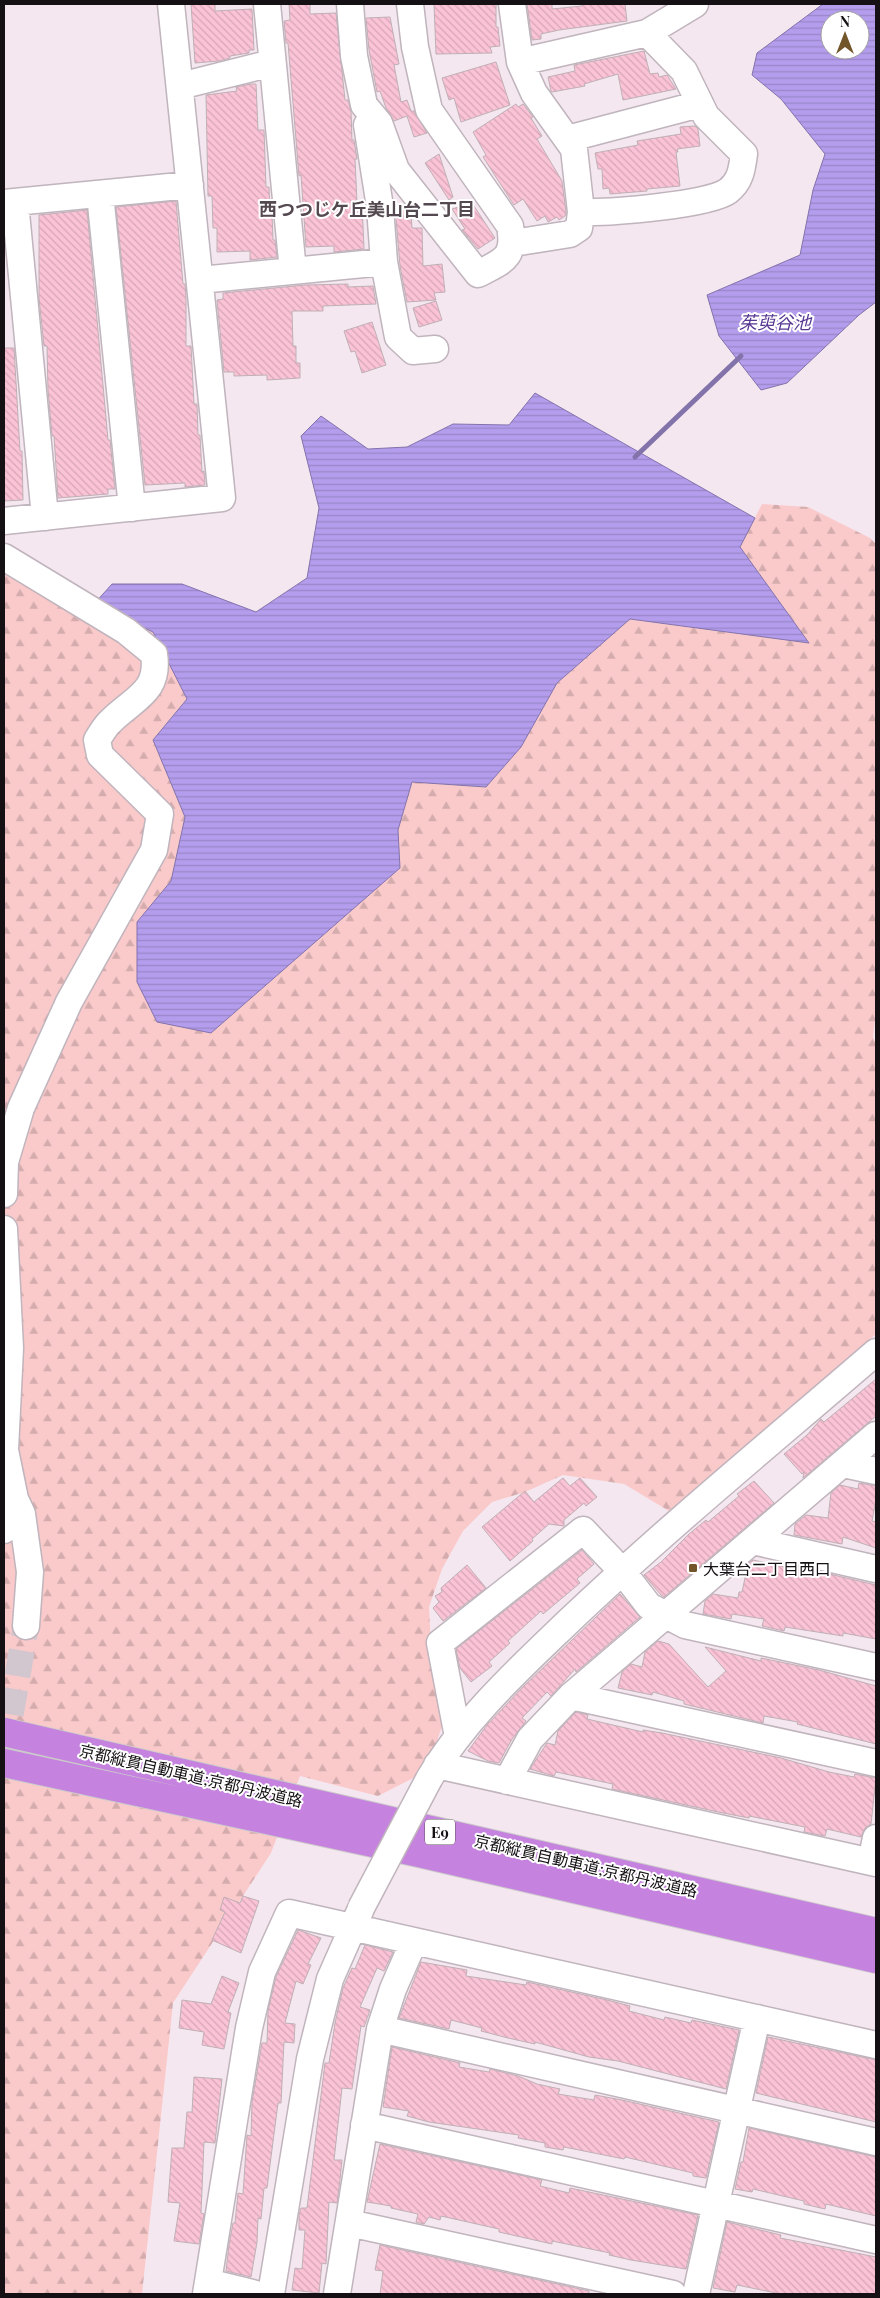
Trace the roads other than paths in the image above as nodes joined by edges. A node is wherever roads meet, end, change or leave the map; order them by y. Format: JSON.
{"nodes":[{"id":1,"x":171,"y":4,"type":"edge"},
{"id":2,"x":267,"y":4,"type":"edge"},
{"id":3,"x":350,"y":4,"type":"edge"},
{"id":4,"x":410,"y":4,"type":"edge"},
{"id":5,"x":512,"y":4,"type":"edge"},
{"id":6,"x":695,"y":4,"type":"edge"},
{"id":7,"x":647,"y":33,"type":"junction"},
{"id":8,"x":520,"y":62,"type":"junction"},
{"id":9,"x":272,"y":63,"type":"junction"},
{"id":10,"x":180,"y":86,"type":"junction"},
{"id":11,"x":700,"y":104,"type":"junction"},
{"id":12,"x":364,"y":105,"type":"junction"},
{"id":13,"x":567,"y":139,"type":"junction"},
{"id":14,"x":190,"y":185,"type":"junction"},
{"id":15,"x":100,"y":194,"type":"junction"},
{"id":16,"x":9,"y":203,"type":"edge"},
{"id":17,"x":581,"y":212,"type":"junction"},
{"id":18,"x":513,"y":243,"type":"junction"},
{"id":19,"x":384,"y":262,"type":"junction"},
{"id":20,"x":293,"y":271,"type":"junction"},
{"id":21,"x":200,"y":280,"type":"junction"},
{"id":22,"x":435,"y":349,"type":"dead end"},
{"id":23,"x":132,"y":508,"type":"junction"},
{"id":24,"x":45,"y":517,"type":"junction"},
{"id":25,"x":4,"y":521,"type":"edge"},
{"id":26,"x":4,"y":557,"type":"edge"},
{"id":27,"x":4,"y":1194,"type":"edge"},
{"id":28,"x":4,"y":1229,"type":"edge"},
{"id":29,"x":876,"y":1352,"type":"edge"},
{"id":30,"x":876,"y":1435,"type":"edge"},
{"id":31,"x":843,"y":1464,"type":"junction"},
{"id":32,"x":876,"y":1471,"type":"edge"},
{"id":33,"x":15,"y":1499,"type":"junction"},
{"id":34,"x":4,"y":1530,"type":"edge"},
{"id":35,"x":753,"y":1541,"type":"junction"},
{"id":36,"x":876,"y":1569,"type":"edge"},
{"id":37,"x":622,"y":1571,"type":"junction"},
{"id":38,"x":665,"y":1616,"type":"junction"},
{"id":39,"x":26,"y":1626,"type":"tunnel mouth"},
{"id":40,"x":876,"y":1668,"type":"edge"},
{"id":41,"x":570,"y":1696,"type":"junction"},
{"id":42,"x":4,"y":1732,"type":"edge"},
{"id":43,"x":458,"y":1737,"type":"junction"},
{"id":44,"x":4,"y":1763,"type":"edge"},
{"id":45,"x":876,"y":1764,"type":"edge"},
{"id":46,"x":433,"y":1772,"type":"junction"},
{"id":47,"x":507,"y":1780,"type":"junction"},
{"id":48,"x":875,"y":1854,"type":"edge"},
{"id":49,"x":357,"y":1918,"type":"junction"},
{"id":50,"x":876,"y":1932,"type":"edge"},
{"id":51,"x":414,"y":1941,"type":"junction"},
{"id":52,"x":876,"y":1959,"type":"edge"},
{"id":53,"x":757,"y":2018,"type":"junction"},
{"id":54,"x":380,"y":2029,"type":"junction"},
{"id":55,"x":876,"y":2045,"type":"edge"},
{"id":56,"x":737,"y":2109,"type":"junction"},
{"id":57,"x":364,"y":2125,"type":"junction"},
{"id":58,"x":876,"y":2142,"type":"edge"},
{"id":59,"x":716,"y":2204,"type":"junction"},
{"id":60,"x":349,"y":2223,"type":"junction"},
{"id":61,"x":876,"y":2240,"type":"edge"},
{"id":62,"x":207,"y":2288,"type":"edge"},
{"id":63,"x":256,"y":2294,"type":"edge"},
{"id":64,"x":271,"y":2294,"type":"edge"},
{"id":65,"x":337,"y":2294,"type":"edge"},
{"id":66,"x":672,"y":2294,"type":"edge"},
{"id":67,"x":696,"y":2294,"type":"edge"}],
"edges":[{"from":1,"to":10,"type":"street"},
{"from":2,"to":9,"type":"street"},
{"from":3,"to":12,"type":"street"},
{"from":4,"to":18,"type":"street"},
{"from":5,"to":8,"type":"street"},
{"from":6,"to":7,"type":"street"},
{"from":7,"to":8,"type":"street"},
{"from":7,"to":11,"type":"street"},
{"from":8,"to":13,"type":"street"},
{"from":9,"to":10,"type":"street"},
{"from":9,"to":20,"type":"street"},
{"from":10,"to":14,"type":"street"},
{"from":11,"to":13,"type":"street"},
{"from":11,"to":17,"type":"street"},
{"from":12,"to":18,"type":"street"},
{"from":12,"to":19,"type":"street"},
{"from":13,"to":17,"type":"street"},
{"from":14,"to":15,"type":"street"},
{"from":14,"to":21,"type":"street"},
{"from":15,"to":16,"type":"street"},
{"from":15,"to":23,"type":"street"},
{"from":16,"to":24,"type":"street"},
{"from":17,"to":18,"type":"street"},
{"from":19,"to":20,"type":"street"},
{"from":19,"to":22,"type":"street"},
{"from":20,"to":21,"type":"street"},
{"from":21,"to":23,"type":"street"},
{"from":23,"to":24,"type":"street"},
{"from":24,"to":25,"type":"street"},
{"from":26,"to":27,"type":"street"},
{"from":28,"to":33,"type":"street"},
{"from":29,"to":37,"type":"street"},
{"from":30,"to":31,"type":"street"},
{"from":31,"to":32,"type":"street"},
{"from":31,"to":35,"type":"street"},
{"from":33,"to":34,"type":"street"},
{"from":33,"to":39,"type":"street"},
{"from":35,"to":36,"type":"street"},
{"from":35,"to":38,"type":"street"},
{"from":37,"to":38,"type":"street"},
{"from":37,"to":43,"type":"street"},
{"from":37,"to":43,"type":"street"},
{"from":38,"to":40,"type":"street"},
{"from":38,"to":41,"type":"street"},
{"from":41,"to":45,"type":"street"},
{"from":41,"to":47,"type":"street"},
{"from":42,"to":50,"type":"highway","name":"京都縦貫自動車道;京都丹波道路","number":"E9"},
{"from":43,"to":46,"type":"street"},
{"from":44,"to":52,"type":"highway","name":"京都縦貫自動車道;京都丹波道路","number":"E9"},
{"from":46,"to":47,"type":"street"},
{"from":46,"to":49,"type":"street","bridge":true},
{"from":47,"to":48,"type":"street"},
{"from":49,"to":51,"type":"street"},
{"from":49,"to":62,"type":"street"},
{"from":49,"to":64,"type":"street"},
{"from":51,"to":53,"type":"street"},
{"from":51,"to":54,"type":"street"},
{"from":53,"to":55,"type":"street"},
{"from":53,"to":56,"type":"street"},
{"from":54,"to":56,"type":"street"},
{"from":54,"to":57,"type":"street"},
{"from":56,"to":58,"type":"street"},
{"from":56,"to":59,"type":"street"},
{"from":57,"to":59,"type":"street"},
{"from":57,"to":60,"type":"street"},
{"from":59,"to":61,"type":"street"},
{"from":59,"to":67,"type":"street"},
{"from":60,"to":65,"type":"street"},
{"from":60,"to":66,"type":"street"},
{"from":62,"to":63,"type":"street"}]}
